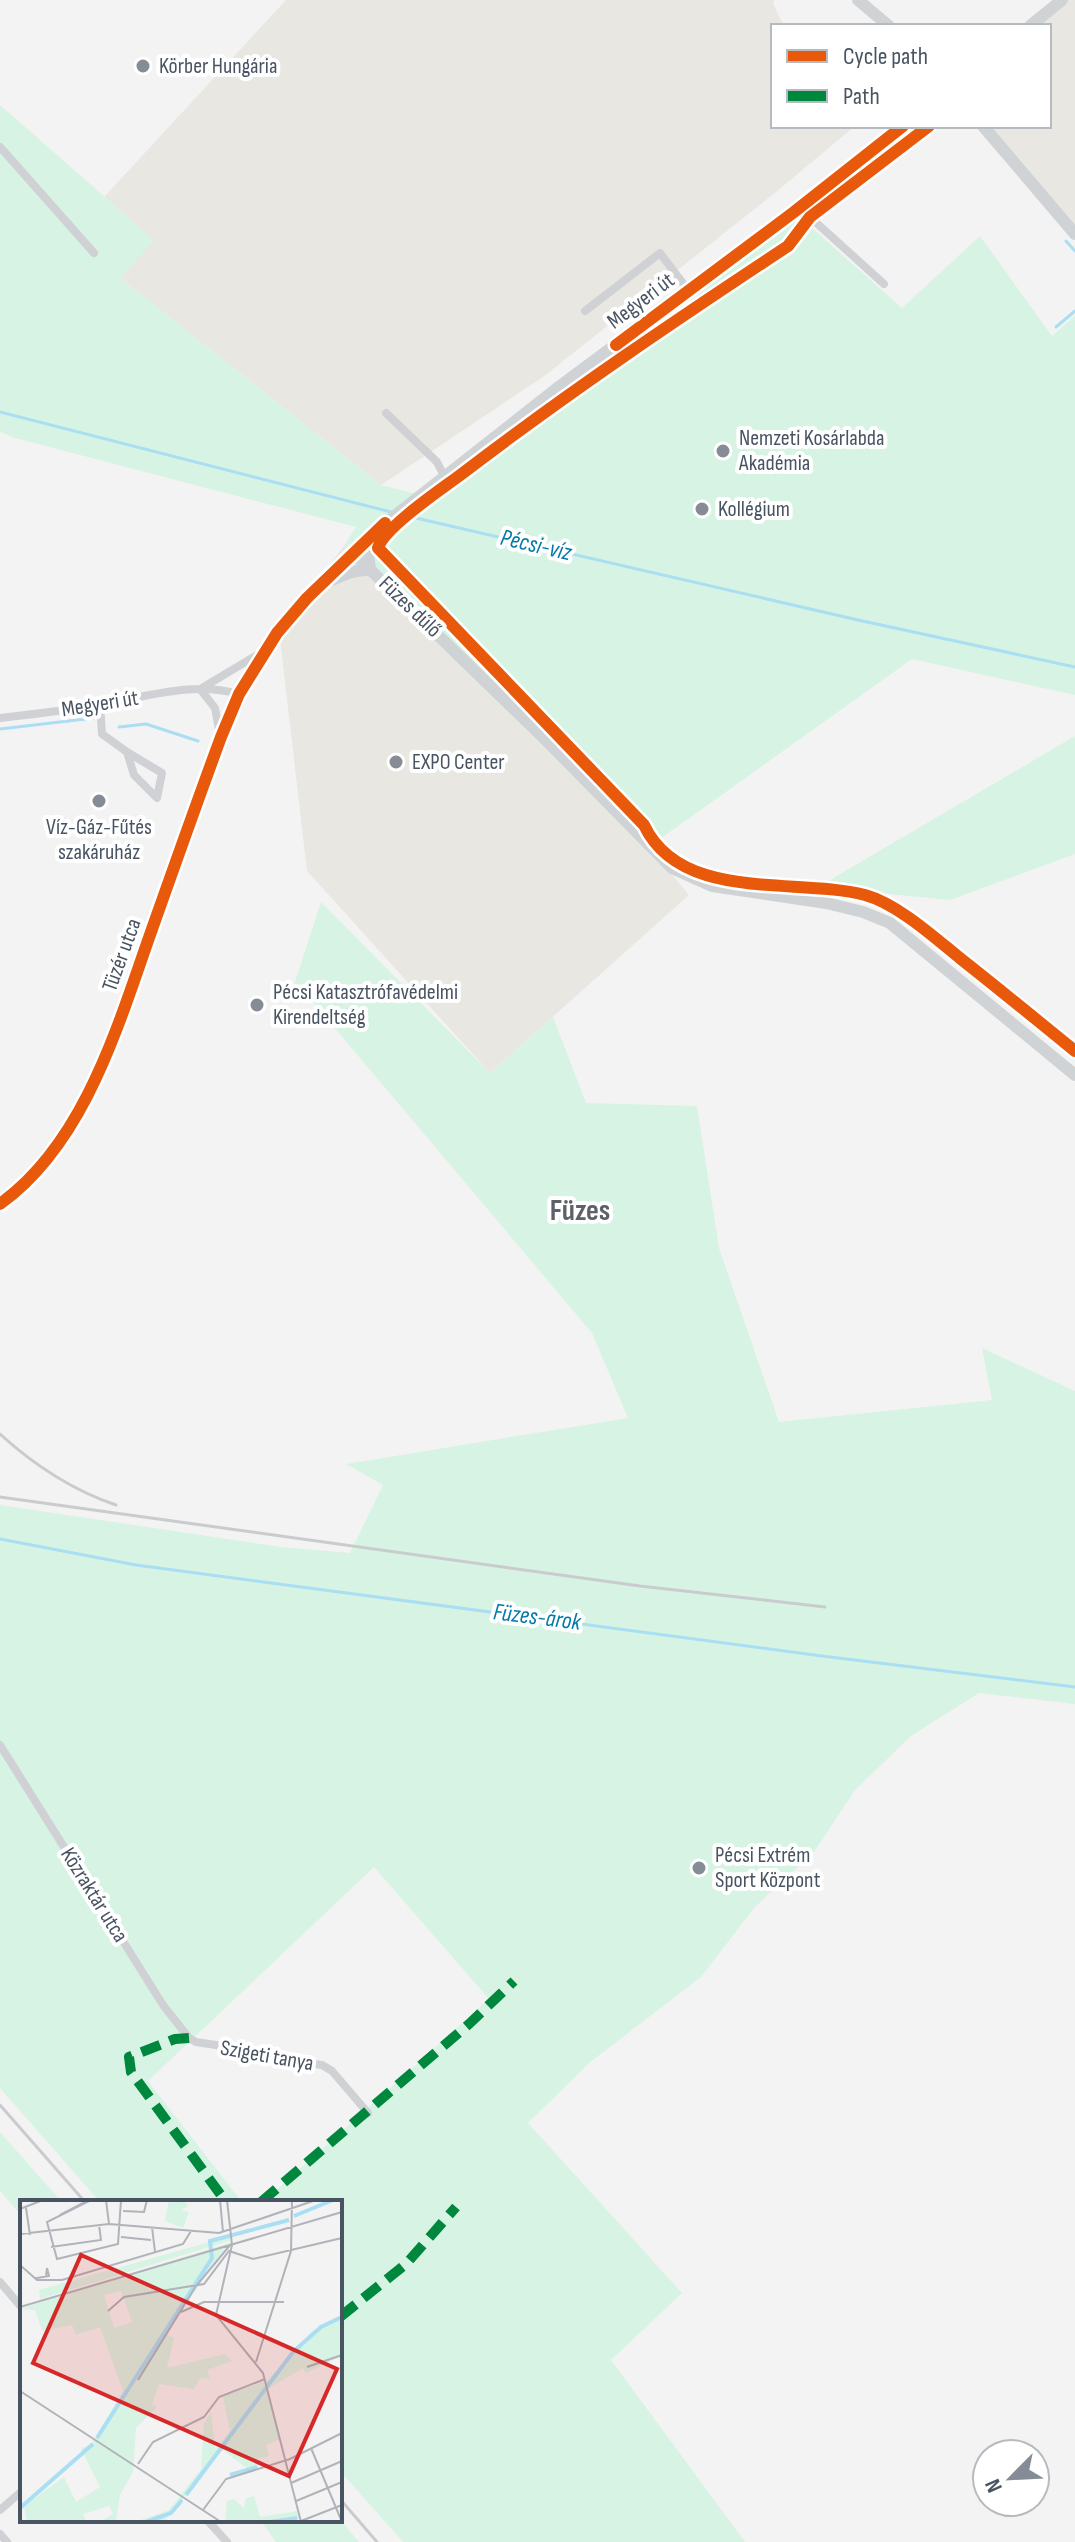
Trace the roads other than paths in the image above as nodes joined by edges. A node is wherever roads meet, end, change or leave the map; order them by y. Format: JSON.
{"nodes":[{"id":1,"x":858,"y":0,"type":"edge"},
{"id":2,"x":1062,"y":0,"type":"edge"},
{"id":3,"x":887,"y":24,"type":"edge"},
{"id":4,"x":1032,"y":24,"type":"edge"},
{"id":5,"x":900,"y":128,"type":"edge"},
{"id":6,"x":984,"y":128,"type":"edge"},
{"id":7,"x":0,"y":147,"type":"edge"},
{"id":8,"x":800,"y":208,"type":"junction"},
{"id":9,"x":1075,"y":234,"type":"edge"},
{"id":10,"x":94,"y":253,"type":"dead end"},
{"id":11,"x":884,"y":284,"type":"dead end"},
{"id":12,"x":688,"y":290,"type":"junction"},
{"id":13,"x":585,"y":311,"type":"dead end"},
{"id":14,"x":386,"y":413,"type":"dead end"},
{"id":15,"x":444,"y":476,"type":"junction"},
{"id":16,"x":373,"y":533,"type":"junction"},
{"id":17,"x":354,"y":554,"type":"junction"},
{"id":18,"x":370,"y":569,"type":"junction"},
{"id":19,"x":322,"y":585,"type":"junction"},
{"id":20,"x":266,"y":649,"type":"junction"},
{"id":21,"x":200,"y":689,"type":"junction"},
{"id":22,"x":239,"y":694,"type":"junction"},
{"id":23,"x":100,"y":705,"type":"junction"},
{"id":24,"x":0,"y":718,"type":"edge"},
{"id":25,"x":221,"y":737,"type":"junction"},
{"id":26,"x":127,"y":752,"type":"junction"},
{"id":27,"x":1075,"y":1075,"type":"edge"},
{"id":28,"x":0,"y":1204,"type":"edge"},
{"id":29,"x":0,"y":1745,"type":"edge"},
{"id":30,"x":193,"y":2041,"type":"joint"},
{"id":31,"x":368,"y":2113,"type":"dead end"},
{"id":32,"x":0,"y":2282,"type":"edge"},
{"id":33,"x":20,"y":2306,"type":"edge"},
{"id":34,"x":20,"y":2493,"type":"edge"},
{"id":35,"x":0,"y":2510,"type":"edge"},
{"id":36,"x":209,"y":2522,"type":"edge"},
{"id":37,"x":0,"y":2534,"type":"edge"},
{"id":38,"x":7,"y":2542,"type":"edge"},
{"id":39,"x":227,"y":2542,"type":"edge"}],
"edges":[{"from":1,"to":3,"type":"street"},
{"from":2,"to":4,"type":"street"},
{"from":5,"to":8,"type":"street","name":"Megyeri út"},
{"from":6,"to":9,"type":"street"},
{"from":7,"to":10,"type":"street"},
{"from":8,"to":11,"type":"street"},
{"from":8,"to":12,"type":"street","name":"Megyeri út"},
{"from":12,"to":13,"type":"street"},
{"from":12,"to":15,"type":"street","name":"Megyeri út"},
{"from":14,"to":15,"type":"street"},
{"from":15,"to":16,"type":"street","name":"Megyeri út"},
{"from":16,"to":17,"type":"street","name":"Megyeri út"},
{"from":16,"to":18,"type":"street"},
{"from":17,"to":18,"type":"street","name":"Füzes dűlő"},
{"from":17,"to":19,"type":"street","name":"Megyeri út"},
{"from":18,"to":19,"type":"street"},
{"from":18,"to":27,"type":"street","name":"Füzes dűlő"},
{"from":19,"to":20,"type":"street","name":"Megyeri út"},
{"from":20,"to":21,"type":"street","name":"Megyeri út"},
{"from":20,"to":22,"type":"street","name":"Megyeri út"},
{"from":21,"to":22,"type":"street","name":"Megyeri út"},
{"from":21,"to":23,"type":"street","name":"Megyeri út"},
{"from":21,"to":25,"type":"street"},
{"from":22,"to":25,"type":"street","name":"Tüzér utca"},
{"from":23,"to":24,"type":"street","name":"Megyeri út"},
{"from":23,"to":26,"type":"street"},
{"from":25,"to":28,"type":"street","name":"Tüzér utca"},
{"from":26,"to":26,"type":"street"},
{"from":29,"to":30,"type":"street","name":"Közraktár utca"},
{"from":30,"to":31,"type":"street","name":"Szigeti tanya"},
{"from":32,"to":33,"type":"street"},
{"from":34,"to":35,"type":"street"},
{"from":36,"to":39,"type":"street"},
{"from":37,"to":38,"type":"street"}]}
